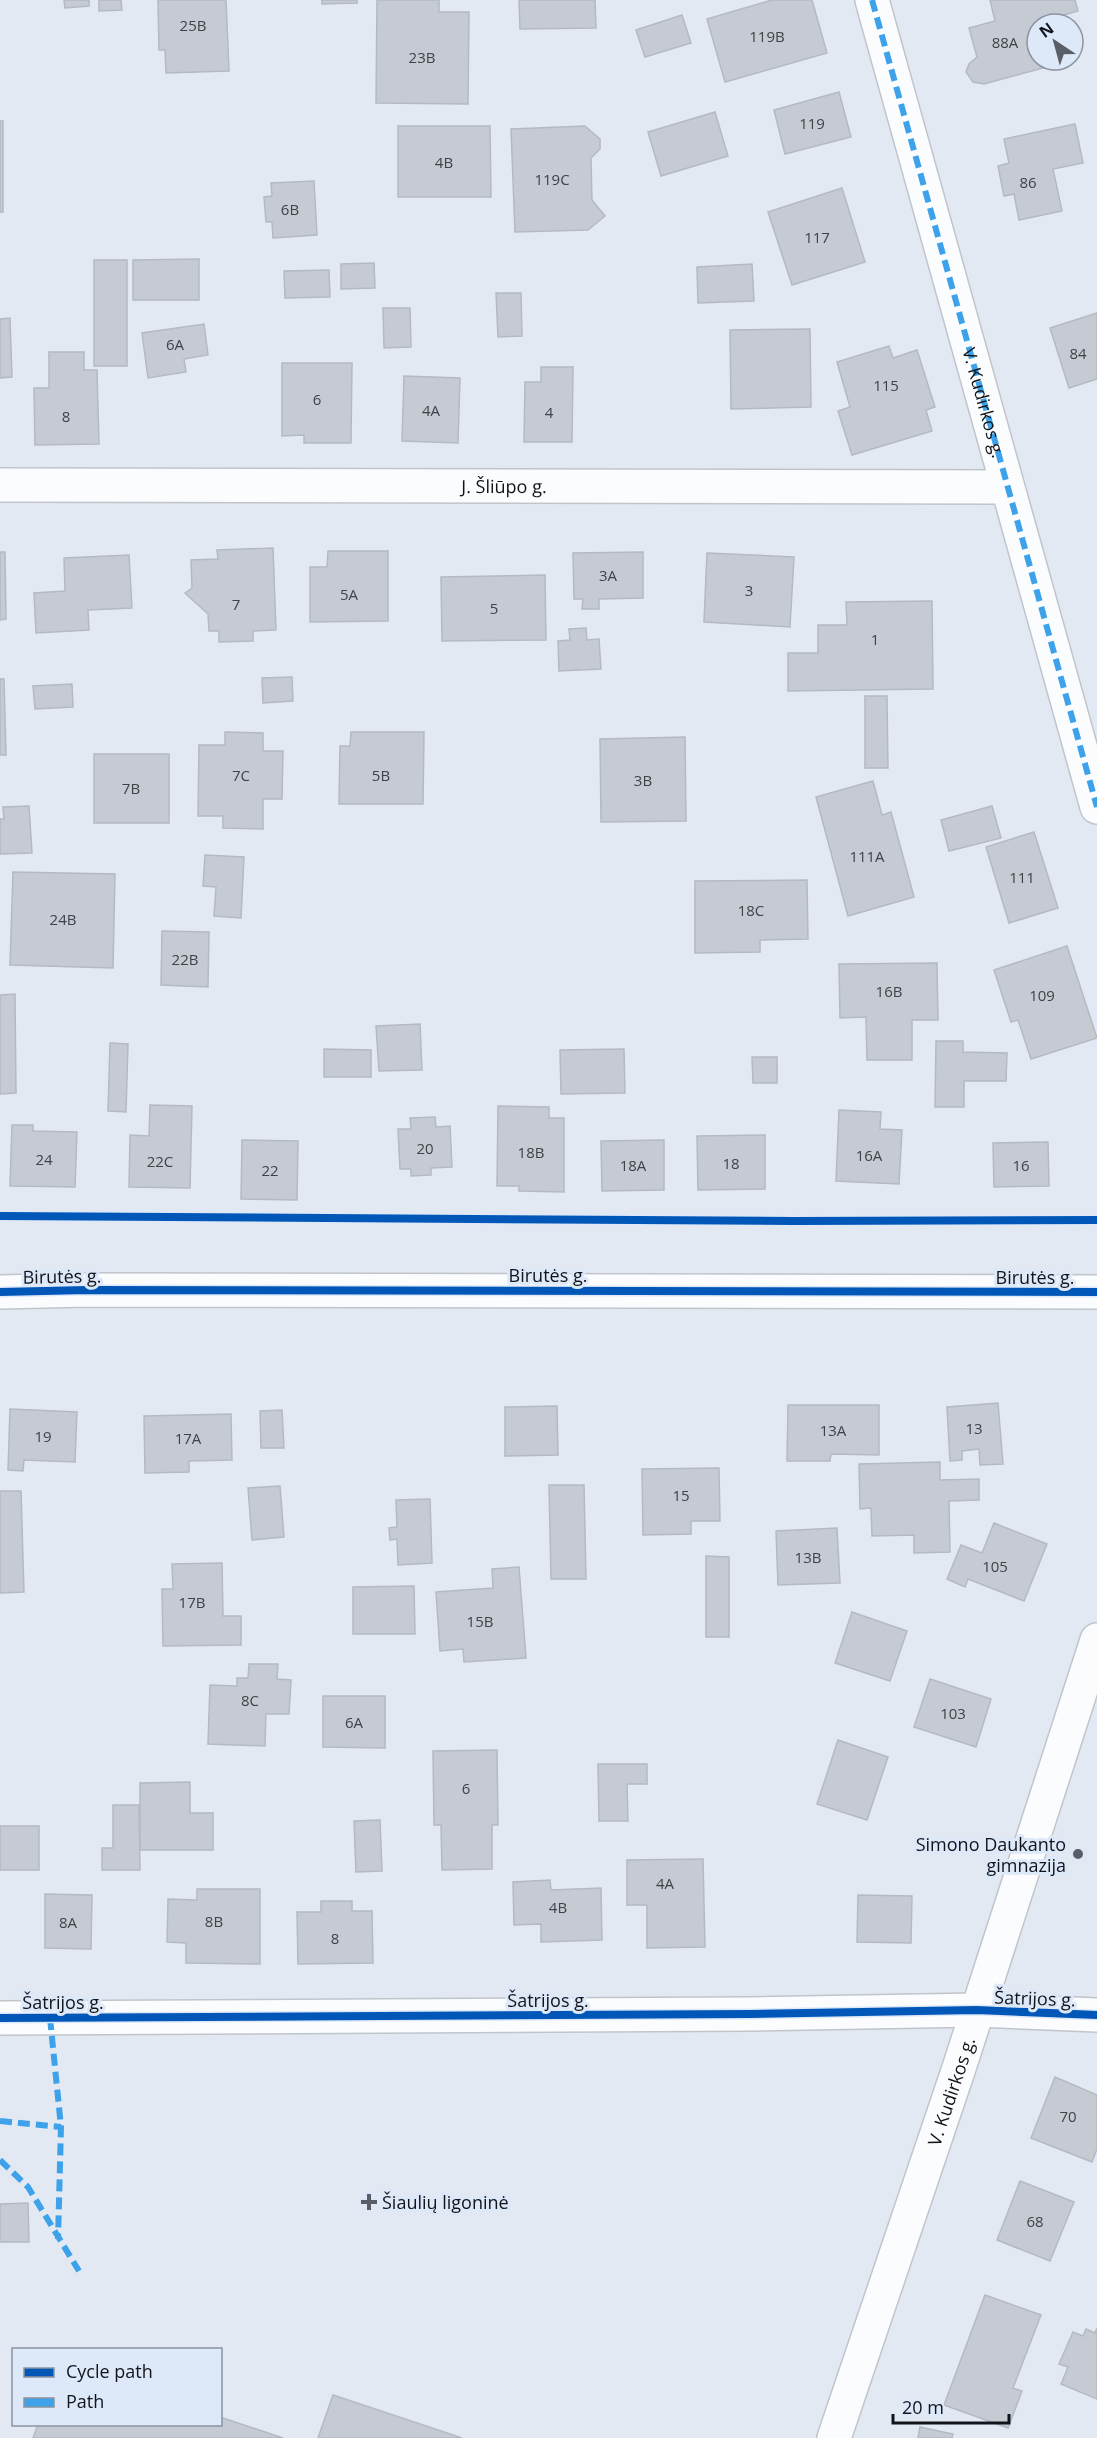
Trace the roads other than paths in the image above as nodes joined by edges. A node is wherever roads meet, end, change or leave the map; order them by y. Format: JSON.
{"nodes":[{"id":1,"x":872,"y":0,"type":"edge"},
{"id":2,"x":0,"y":485,"type":"edge"},
{"id":3,"x":1007,"y":487,"type":"junction"},
{"id":4,"x":1097,"y":807,"type":"edge"},
{"id":5,"x":0,"y":1292,"type":"edge"},
{"id":6,"x":1097,"y":1292,"type":"edge"},
{"id":7,"x":1097,"y":1640,"type":"edge"},
{"id":8,"x":977,"y":2010,"type":"junction"},
{"id":9,"x":1097,"y":2015,"type":"edge"},
{"id":10,"x":0,"y":2018,"type":"edge"},
{"id":11,"x":834,"y":2438,"type":"edge"}],
"edges":[{"from":1,"to":3,"type":"street","name":"V. Kudirkos g."},
{"from":2,"to":3,"type":"street","name":"J. Šliūpo g."},
{"from":3,"to":4,"type":"street","name":"V. Kudirkos g."},
{"from":5,"to":6,"type":"street","name":"Birutės g."},
{"from":7,"to":8,"type":"street","name":"V. Kudirkos g."},
{"from":8,"to":9,"type":"street","name":"Šatrijos g."},
{"from":8,"to":10,"type":"street","name":"Šatrijos g."},
{"from":8,"to":11,"type":"street","name":"V. Kudirkos g."}]}
